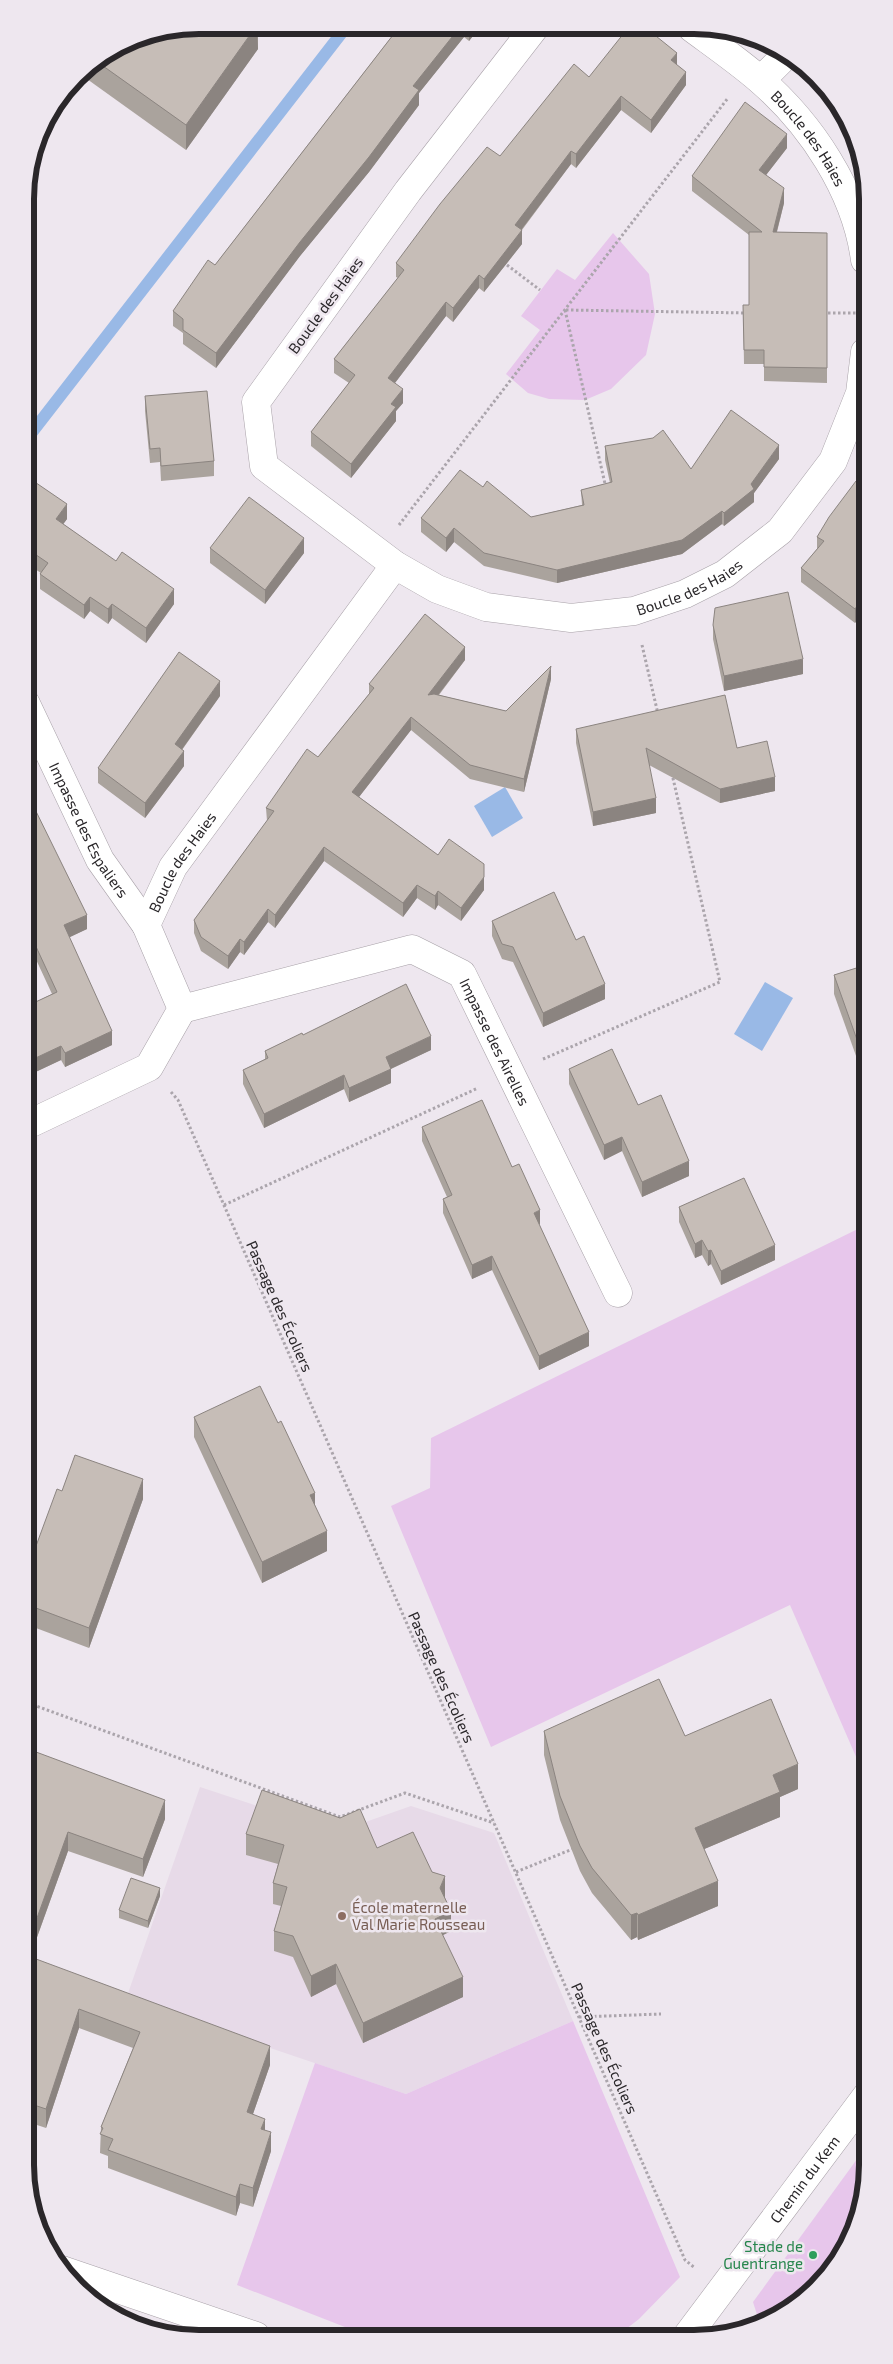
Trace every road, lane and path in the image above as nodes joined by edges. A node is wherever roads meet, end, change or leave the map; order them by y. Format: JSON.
{"nodes":[{"id":1,"x":530,"y":34,"type":"edge"},
{"id":2,"x":700,"y":34,"type":"edge"},
{"id":3,"x":781,"y":59,"type":"edge"},
{"id":4,"x":755,"y":76,"type":"junction"},
{"id":5,"x":859,"y":236,"type":"edge"},
{"id":6,"x":501,"y":261,"type":"edge"},
{"id":7,"x":540,"y":290,"type":"dead end"},
{"id":8,"x":565,"y":310,"type":"junction"},
{"id":9,"x":750,"y":313,"type":"edge"},
{"id":10,"x":817,"y":313,"type":"edge"},
{"id":11,"x":859,"y":313,"type":"edge"},
{"id":12,"x":859,"y":396,"type":"edge"},
{"id":13,"x":387,"y":558,"type":"junction"},
{"id":14,"x":34,"y":721,"type":"edge"},
{"id":15,"x":146,"y":925,"type":"junction"},
{"id":16,"x":720,"y":982,"type":"dead end"},
{"id":17,"x":182,"y":1009,"type":"junction"},
{"id":18,"x":149,"y":1067,"type":"junction"},
{"id":19,"x":511,"y":1073,"type":"junction"},
{"id":20,"x":34,"y":1122,"type":"edge"},
{"id":21,"x":224,"y":1205,"type":"junction"},
{"id":22,"x":618,"y":1293,"type":"dead end"},
{"id":23,"x":34,"y":1705,"type":"edge"},
{"id":24,"x":494,"y":1823,"type":"junction"},
{"id":25,"x":582,"y":1845,"type":"edge"},
{"id":26,"x":516,"y":1872,"type":"junction"},
{"id":27,"x":661,"y":2014,"type":"dead end"},
{"id":28,"x":579,"y":2017,"type":"junction"},
{"id":29,"x":859,"y":2106,"type":"edge"},
{"id":30,"x":76,"y":2275,"type":"edge"},
{"id":31,"x":722,"y":2290,"type":"junction"},
{"id":32,"x":238,"y":2330,"type":"edge"},
{"id":33,"x":692,"y":2330,"type":"edge"}],
"edges":[{"from":1,"to":13,"type":"street","name":"Boucle des Haies"},
{"from":2,"to":4,"type":"street","name":"Boucle des Haies"},
{"from":3,"to":4,"type":"street","name":"Boucle des Haies"},
{"from":4,"to":5,"type":"street","name":"Boucle des Haies"},
{"from":4,"to":8,"type":"path"},
{"from":6,"to":7,"type":"path"},
{"from":8,"to":9,"type":"path"},
{"from":8,"to":13,"type":"path"},
{"from":10,"to":11,"type":"path"},
{"from":12,"to":13,"type":"street","name":"Boucle des Haies"},
{"from":13,"to":15,"type":"street","name":"Boucle des Haies"},
{"from":14,"to":15,"type":"street","name":"Impasse des Espaliers"},
{"from":15,"to":17,"type":"street","name":"Boucle des Haies"},
{"from":16,"to":19,"type":"path"},
{"from":17,"to":18,"type":"street"},
{"from":17,"to":19,"type":"street","name":"Impasse des Airelles"},
{"from":18,"to":20,"type":"street"},
{"from":18,"to":21,"type":"path","name":"Passage des Écoliers"},
{"from":19,"to":21,"type":"path"},
{"from":19,"to":22,"type":"street","name":"Impasse des Airelles"},
{"from":21,"to":24,"type":"path","name":"Passage des Écoliers"},
{"from":23,"to":24,"type":"path"},
{"from":24,"to":26,"type":"path","name":"Passage des Écoliers"},
{"from":25,"to":26,"type":"path"},
{"from":26,"to":28,"type":"path","name":"Passage des Écoliers"},
{"from":27,"to":28,"type":"path"},
{"from":28,"to":31,"type":"path","name":"Passage des Écoliers"},
{"from":29,"to":31,"type":"street","name":"Chemin du Kem"},
{"from":30,"to":32,"type":"street"},
{"from":31,"to":33,"type":"street","name":"Chemin du Kem"}]}
